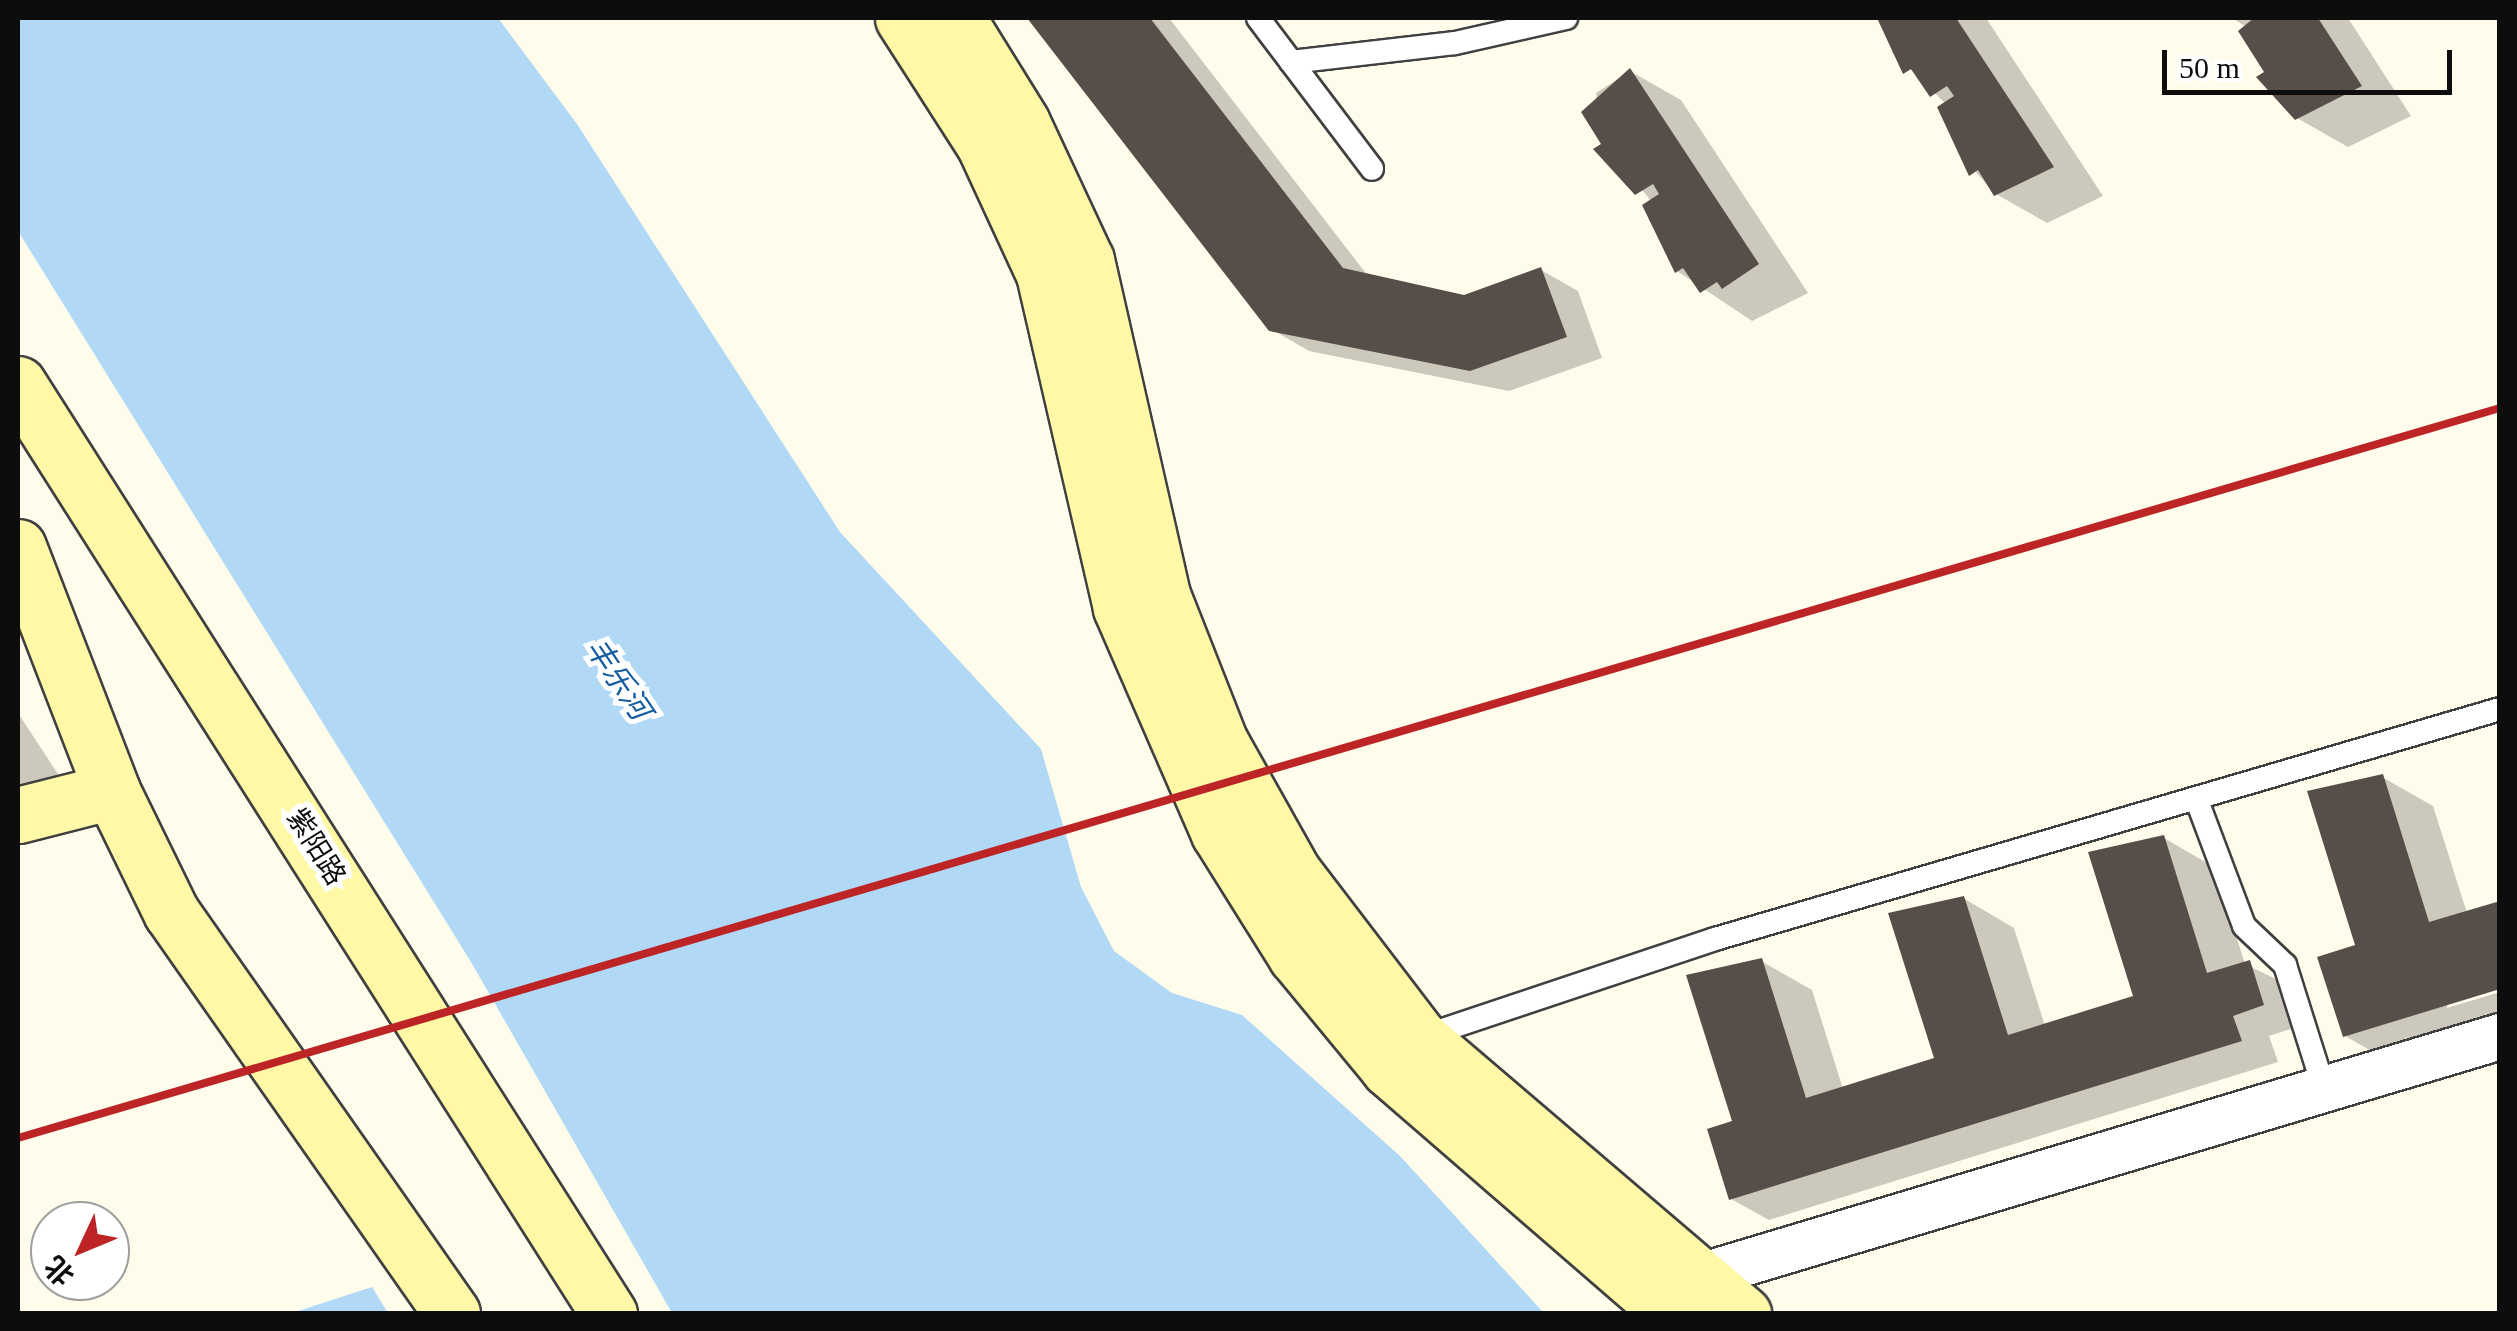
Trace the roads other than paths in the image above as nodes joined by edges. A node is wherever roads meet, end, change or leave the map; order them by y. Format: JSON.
{"nodes":[{"id":1,"x":903,"y":18,"type":"edge"},
{"id":2,"x":957,"y":18,"type":"edge"},
{"id":3,"x":1258,"y":18,"type":"edge"},
{"id":4,"x":1566,"y":18,"type":"edge"},
{"id":5,"x":1291,"y":62,"type":"junction"},
{"id":6,"x":1372,"y":169,"type":"dead end"},
{"id":7,"x":18,"y":384,"type":"edge"},
{"id":8,"x":18,"y":548,"type":"edge"},
{"id":9,"x":2500,"y":709,"type":"edge"},
{"id":10,"x":112,"y":791,"type":"junction"},
{"id":11,"x":2196,"y":798,"type":"junction"},
{"id":12,"x":18,"y":815,"type":"edge"},
{"id":13,"x":2500,"y":1036,"type":"edge"},
{"id":14,"x":1420,"y":1038,"type":"junction"},
{"id":15,"x":2324,"y":1089,"type":"junction"},
{"id":16,"x":1684,"y":1295,"type":"edge"},
{"id":17,"x":452,"y":1314,"type":"edge"},
{"id":18,"x":609,"y":1314,"type":"edge"},
{"id":19,"x":1743,"y":1314,"type":"edge"}],
"edges":[{"from":1,"to":16,"type":"street"},
{"from":2,"to":14,"type":"street"},
{"from":3,"to":5,"type":"lane"},
{"from":4,"to":5,"type":"lane"},
{"from":5,"to":6,"type":"lane"},
{"from":7,"to":18,"type":"street","name":"紫阳路"},
{"from":8,"to":10,"type":"street"},
{"from":9,"to":11,"type":"lane"},
{"from":10,"to":12,"type":"street"},
{"from":10,"to":17,"type":"street"},
{"from":11,"to":14,"type":"lane"},
{"from":11,"to":15,"type":"lane"},
{"from":13,"to":15,"type":"street"},
{"from":14,"to":16,"type":"street"},
{"from":15,"to":16,"type":"street"},
{"from":16,"to":19,"type":"street"}]}
